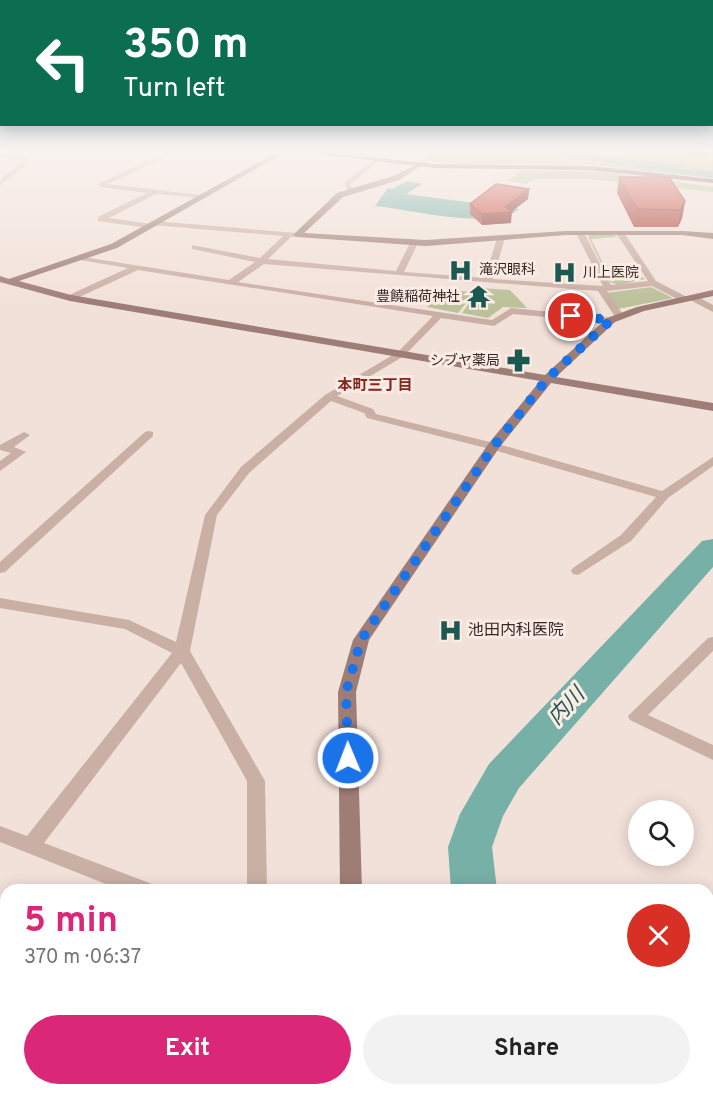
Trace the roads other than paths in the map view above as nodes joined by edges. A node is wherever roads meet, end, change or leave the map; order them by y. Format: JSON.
{"nodes":[{"id":1,"x":136,"y":201,"type":"edge"},
{"id":2,"x":195,"y":201,"type":"edge"},
{"id":3,"x":333,"y":201,"type":"edge"},
{"id":4,"x":152,"y":225,"type":"junction"},
{"id":5,"x":224,"y":229,"type":"junction"},
{"id":6,"x":580,"y":233,"type":"junction"},
{"id":7,"x":620,"y":233,"type":"junction"},
{"id":8,"x":293,"y":234,"type":"junction"},
{"id":9,"x":214,"y":235,"type":"dead end"},
{"id":10,"x":713,"y":236,"type":"edge"},
{"id":11,"x":501,"y":238,"type":"junction"},
{"id":12,"x":204,"y":241,"type":"dead end"},
{"id":13,"x":414,"y":243,"type":"junction"},
{"id":14,"x":80,"y":258,"type":"junction"},
{"id":15,"x":262,"y":261,"type":"junction"},
{"id":16,"x":138,"y":267,"type":"junction"},
{"id":17,"x":399,"y":274,"type":"junction"},
{"id":18,"x":488,"y":281,"type":"junction"},
{"id":19,"x":4,"y":282,"type":"edge"},
{"id":20,"x":231,"y":283,"type":"junction"},
{"id":21,"x":653,"y":283,"type":"junction"},
{"id":22,"x":605,"y":289,"type":"junction"},
{"id":23,"x":713,"y":293,"type":"edge"},
{"id":24,"x":70,"y":298,"type":"junction"},
{"id":25,"x":688,"y":298,"type":"junction"},
{"id":26,"x":713,"y":309,"type":"edge"},
{"id":27,"x":440,"y":314,"type":"junction"},
{"id":28,"x":615,"y":318,"type":"junction"},
{"id":29,"x":401,"y":354,"type":"junction"},
{"id":30,"x":547,"y":379,"type":"junction"},
{"id":31,"x":329,"y":397,"type":"junction"},
{"id":32,"x":713,"y":407,"type":"edge"},
{"id":33,"x":149,"y":434,"type":"dead end"},
{"id":34,"x":24,"y":435,"type":"dead end"},
{"id":35,"x":494,"y":446,"type":"junction"},
{"id":36,"x":713,"y":461,"type":"edge"},
{"id":37,"x":0,"y":467,"type":"edge"},
{"id":38,"x":664,"y":495,"type":"junction"},
{"id":39,"x":0,"y":569,"type":"edge"},
{"id":40,"x":578,"y":571,"type":"dead end"},
{"id":41,"x":0,"y":603,"type":"edge"},
{"id":42,"x":713,"y":642,"type":"edge"},
{"id":43,"x":182,"y":651,"type":"junction"},
{"id":44,"x":713,"y":753,"type":"edge"},
{"id":45,"x":0,"y":834,"type":"edge"},
{"id":46,"x":30,"y":846,"type":"junction"},
{"id":47,"x":129,"y":884,"type":"edge"},
{"id":48,"x":257,"y":884,"type":"edge"},
{"id":49,"x":351,"y":884,"type":"edge"}],
"edges":[{"from":1,"to":4,"type":"street"},
{"from":2,"to":4,"type":"street"},
{"from":3,"to":8,"type":"street"},
{"from":4,"to":5,"type":"street"},
{"from":4,"to":14,"type":"street"},
{"from":5,"to":8,"type":"street"},
{"from":5,"to":9,"type":"street"},
{"from":6,"to":7,"type":"street"},
{"from":6,"to":11,"type":"street"},
{"from":6,"to":22,"type":"street"},
{"from":7,"to":10,"type":"street"},
{"from":7,"to":21,"type":"street"},
{"from":8,"to":13,"type":"street"},
{"from":8,"to":15,"type":"street"},
{"from":11,"to":13,"type":"street"},
{"from":11,"to":18,"type":"street"},
{"from":12,"to":15,"type":"street"},
{"from":13,"to":17,"type":"street"},
{"from":14,"to":16,"type":"street"},
{"from":14,"to":19,"type":"street"},
{"from":15,"to":17,"type":"street"},
{"from":15,"to":20,"type":"street"},
{"from":16,"to":20,"type":"street"},
{"from":16,"to":24,"type":"street"},
{"from":17,"to":18,"type":"street"},
{"from":18,"to":22,"type":"street"},
{"from":19,"to":24,"type":"street"},
{"from":20,"to":27,"type":"street"},
{"from":21,"to":22,"type":"street"},
{"from":21,"to":25,"type":"street"},
{"from":22,"to":28,"type":"street"},
{"from":23,"to":25,"type":"street"},
{"from":24,"to":29,"type":"street"},
{"from":25,"to":26,"type":"street"},
{"from":25,"to":28,"type":"street"},
{"from":27,"to":28,"type":"street"},
{"from":27,"to":29,"type":"street"},
{"from":28,"to":30,"type":"street"},
{"from":29,"to":30,"type":"street"},
{"from":29,"to":31,"type":"street"},
{"from":30,"to":32,"type":"street"},
{"from":30,"to":35,"type":"street"},
{"from":31,"to":35,"type":"street"},
{"from":31,"to":43,"type":"street"},
{"from":33,"to":39,"type":"street"},
{"from":34,"to":37,"type":"street"},
{"from":35,"to":38,"type":"street"},
{"from":35,"to":49,"type":"street"},
{"from":36,"to":38,"type":"street"},
{"from":38,"to":40,"type":"street"},
{"from":41,"to":43,"type":"street"},
{"from":42,"to":44,"type":"street"},
{"from":43,"to":46,"type":"street"},
{"from":43,"to":48,"type":"street"},
{"from":45,"to":46,"type":"street"},
{"from":46,"to":47,"type":"street"}]}
